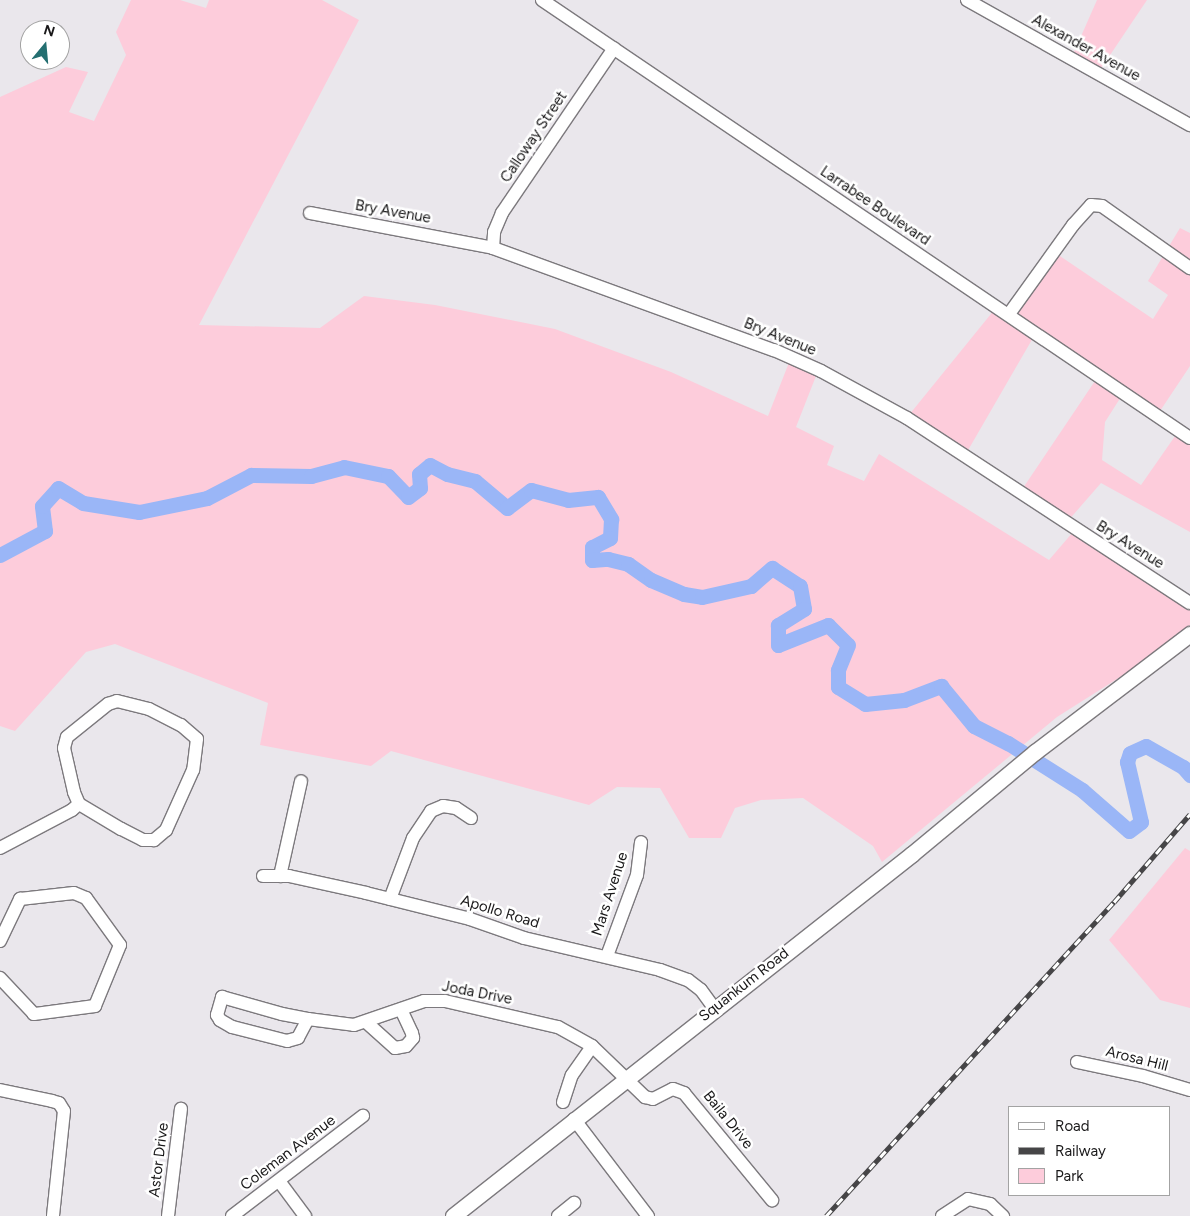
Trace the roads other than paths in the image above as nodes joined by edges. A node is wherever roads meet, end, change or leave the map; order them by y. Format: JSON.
{"nodes":[{"id":1,"x":542,"y":0,"type":"edge"},
{"id":2,"x":967,"y":0,"type":"edge"},
{"id":3,"x":614,"y":48,"type":"junction"},
{"id":4,"x":1190,"y":125,"type":"edge"},
{"id":5,"x":310,"y":214,"type":"dead end"},
{"id":6,"x":493,"y":248,"type":"junction"},
{"id":7,"x":1190,"y":268,"type":"edge"},
{"id":8,"x":1009,"y":314,"type":"junction"},
{"id":9,"x":1190,"y":438,"type":"edge"},
{"id":10,"x":1190,"y":603,"type":"edge"},
{"id":11,"x":1190,"y":634,"type":"edge"},
{"id":12,"x":301,"y":782,"type":"dead end"},
{"id":13,"x":79,"y":804,"type":"junction"},
{"id":14,"x":472,"y":818,"type":"dead end"},
{"id":15,"x":642,"y":842,"type":"dead end"},
{"id":16,"x":0,"y":848,"type":"edge"},
{"id":17,"x":263,"y":876,"type":"dead end"},
{"id":18,"x":280,"y":876,"type":"junction"},
{"id":19,"x":390,"y":899,"type":"junction"},
{"id":20,"x":0,"y":941,"type":"edge"},
{"id":21,"x":607,"y":956,"type":"junction"},
{"id":22,"x":0,"y":978,"type":"edge"},
{"id":23,"x":714,"y":1008,"type":"junction"},
{"id":24,"x":401,"y":1009,"type":"junction"},
{"id":25,"x":308,"y":1019,"type":"junction"},
{"id":26,"x":366,"y":1022,"type":"junction"},
{"id":27,"x":592,"y":1046,"type":"junction"},
{"id":28,"x":1076,"y":1062,"type":"dead end"},
{"id":29,"x":625,"y":1077,"type":"junction"},
{"id":30,"x":0,"y":1090,"type":"edge"},
{"id":31,"x":1190,"y":1090,"type":"edge"},
{"id":32,"x":563,"y":1102,"type":"dead end"},
{"id":33,"x":181,"y":1109,"type":"dead end"},
{"id":34,"x":363,"y":1116,"type":"dead end"},
{"id":35,"x":574,"y":1119,"type":"junction"},
{"id":36,"x":279,"y":1181,"type":"junction"},
{"id":37,"x":772,"y":1200,"type":"dead end"},
{"id":38,"x":574,"y":1203,"type":"dead end"},
{"id":39,"x":53,"y":1216,"type":"edge"},
{"id":40,"x":168,"y":1216,"type":"edge"},
{"id":41,"x":232,"y":1216,"type":"edge"},
{"id":42,"x":305,"y":1216,"type":"edge"},
{"id":43,"x":452,"y":1216,"type":"edge"},
{"id":44,"x":558,"y":1216,"type":"edge"},
{"id":45,"x":648,"y":1216,"type":"edge"},
{"id":46,"x":942,"y":1216,"type":"edge"},
{"id":47,"x":1003,"y":1216,"type":"edge"}],
"edges":[{"from":1,"to":3,"type":"street","name":"Larrabee Boulevard"},
{"from":2,"to":4,"type":"street","name":"Alexander Avenue"},
{"from":3,"to":6,"type":"street","name":"Calloway Street"},
{"from":3,"to":8,"type":"street","name":"Larrabee Boulevard"},
{"from":5,"to":6,"type":"street","name":"Bry Avenue"},
{"from":6,"to":10,"type":"street","name":"Bry Avenue"},
{"from":7,"to":8,"type":"street"},
{"from":8,"to":9,"type":"street","name":"Larrabee Boulevard"},
{"from":11,"to":23,"type":"main road","name":"Squankum Road"},
{"from":12,"to":18,"type":"street"},
{"from":13,"to":13,"type":"street"},
{"from":13,"to":16,"type":"street"},
{"from":14,"to":19,"type":"street"},
{"from":15,"to":21,"type":"street","name":"Mars Avenue"},
{"from":17,"to":18,"type":"street","name":"Apollo Road"},
{"from":18,"to":19,"type":"street","name":"Apollo Road"},
{"from":19,"to":21,"type":"street","name":"Apollo Road"},
{"from":20,"to":22,"type":"street"},
{"from":21,"to":23,"type":"street","name":"Apollo Road"},
{"from":23,"to":29,"type":"main road","name":"Squankum Road"},
{"from":24,"to":26,"type":"street","name":"Joda Drive"},
{"from":24,"to":26,"type":"street"},
{"from":24,"to":27,"type":"street","name":"Joda Drive"},
{"from":25,"to":25,"type":"street","name":"Joda Drive"},
{"from":25,"to":26,"type":"street","name":"Joda Drive"},
{"from":27,"to":29,"type":"street","name":"Joda Drive"},
{"from":27,"to":32,"type":"street"},
{"from":28,"to":31,"type":"street","name":"Arosa Hill"},
{"from":29,"to":35,"type":"main road","name":"Squankum Road"},
{"from":29,"to":37,"type":"street","name":"Baila Drive"},
{"from":30,"to":39,"type":"street"},
{"from":33,"to":40,"type":"street","name":"Astor Drive"},
{"from":34,"to":36,"type":"street","name":"Coleman Avenue"},
{"from":35,"to":43,"type":"main road","name":"Squankum Road"},
{"from":35,"to":45,"type":"street"},
{"from":36,"to":41,"type":"street","name":"Coleman Avenue"},
{"from":36,"to":42,"type":"street"},
{"from":38,"to":44,"type":"street"},
{"from":46,"to":47,"type":"street"}]}
